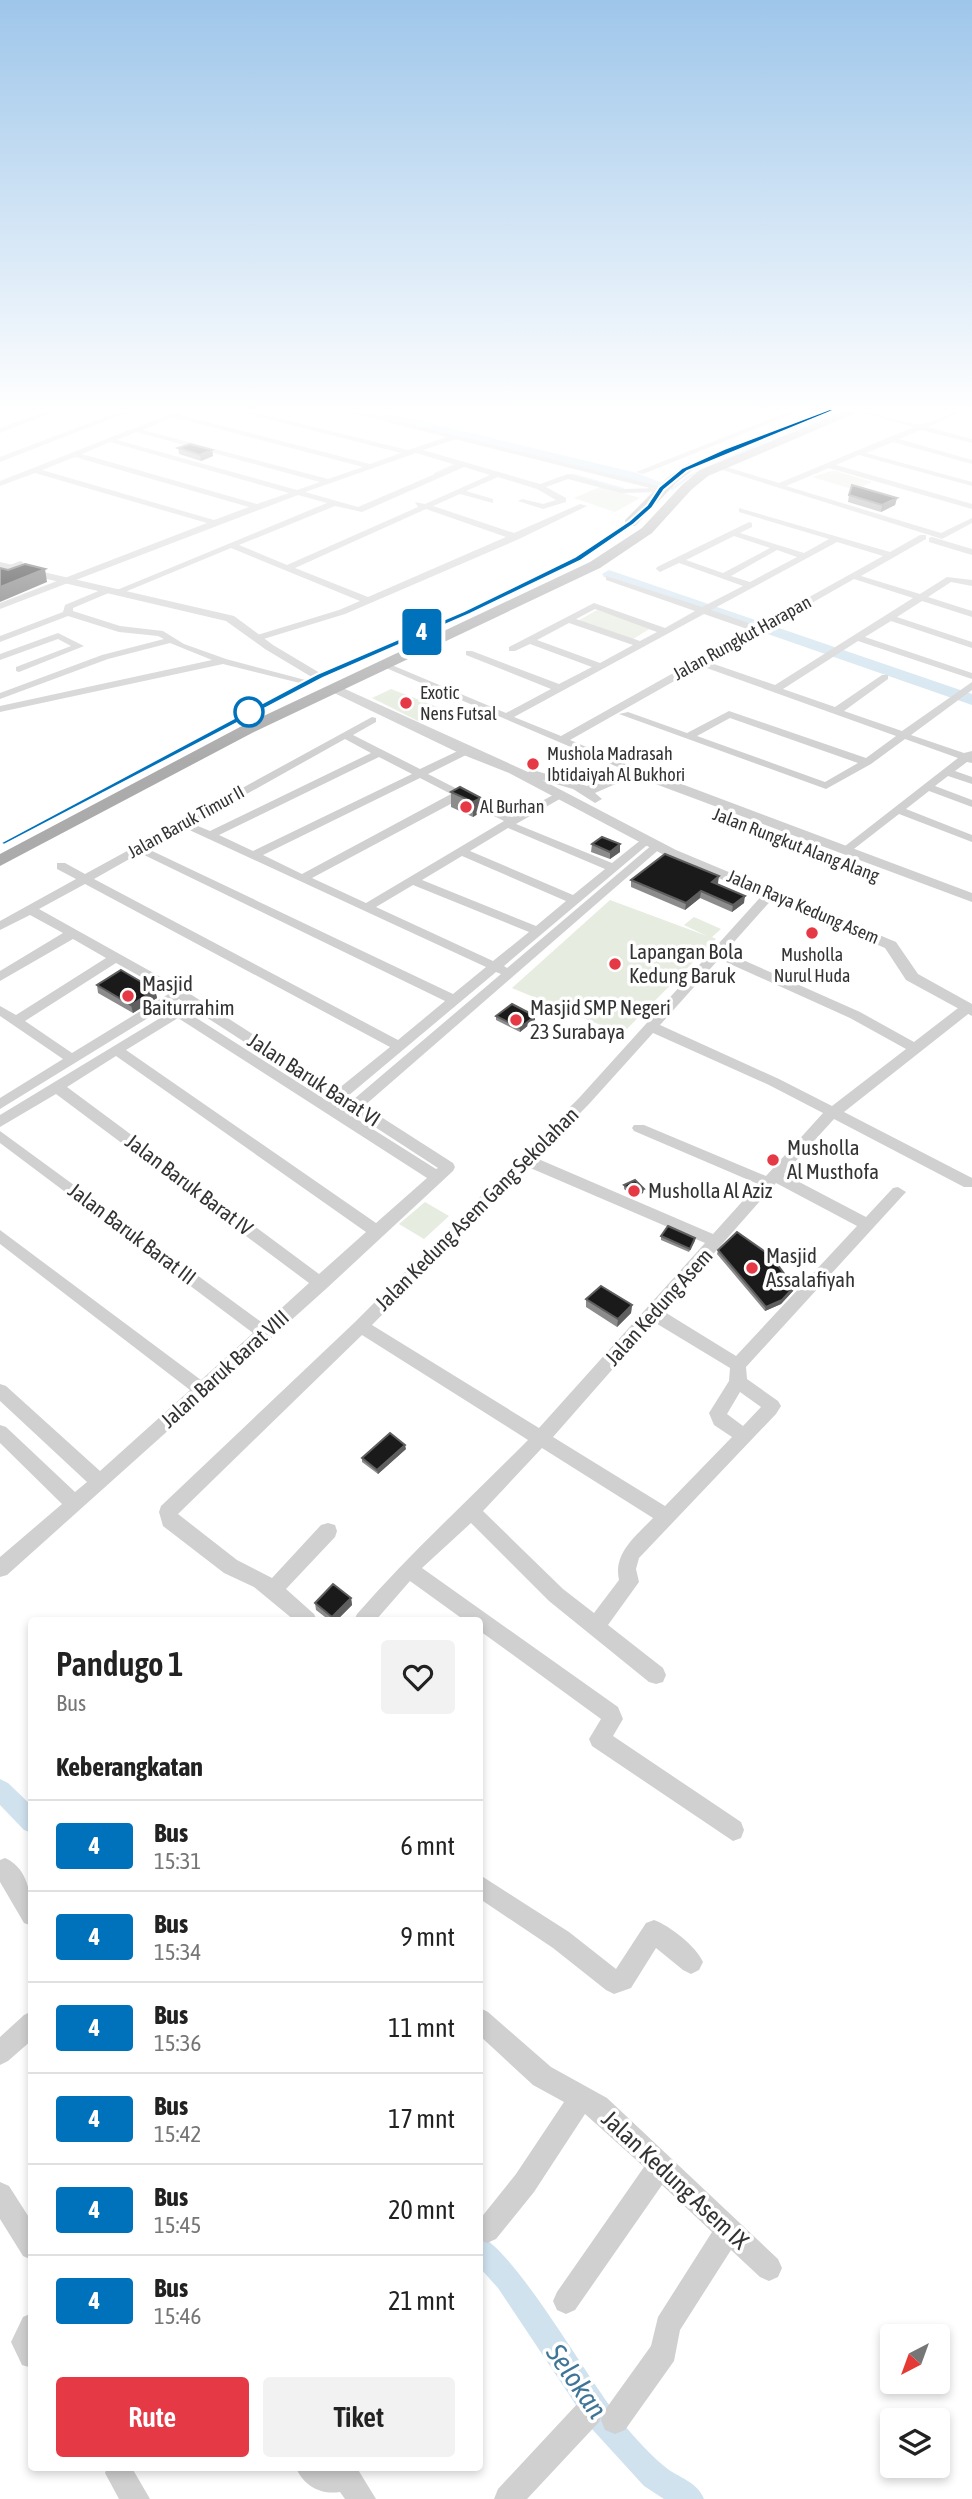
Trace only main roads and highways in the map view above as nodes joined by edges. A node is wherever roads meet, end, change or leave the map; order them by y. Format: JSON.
{"nodes":[{"id":1,"x":623,"y":527,"type":"edge"},
{"id":2,"x":650,"y":527,"type":"edge"},
{"id":3,"x":508,"y":593,"type":"junction"},
{"id":4,"x":525,"y":598,"type":"junction"},
{"id":5,"x":486,"y":604,"type":"junction"},
{"id":6,"x":503,"y":609,"type":"junction"},
{"id":7,"x":378,"y":659,"type":"junction"},
{"id":8,"x":336,"y":668,"type":"dead end"},
{"id":9,"x":149,"y":773,"type":"junction"},
{"id":10,"x":121,"y":788,"type":"junction"},
{"id":11,"x":9,"y":838,"type":"dead end"},
{"id":12,"x":0,"y":861,"type":"edge"}],
"edges":[{"from":1,"to":3,"type":"main road"},
{"from":2,"to":4,"type":"main road"},
{"from":3,"to":4,"type":"main road"},
{"from":3,"to":5,"type":"main road"},
{"from":4,"to":6,"type":"main road"},
{"from":5,"to":6,"type":"main road"},
{"from":5,"to":7,"type":"main road"},
{"from":6,"to":7,"type":"main road"},
{"from":7,"to":9,"type":"main road"},
{"from":8,"to":9,"type":"main road"},
{"from":9,"to":10,"type":"main road"},
{"from":10,"to":11,"type":"main road"},
{"from":10,"to":12,"type":"main road"}]}
